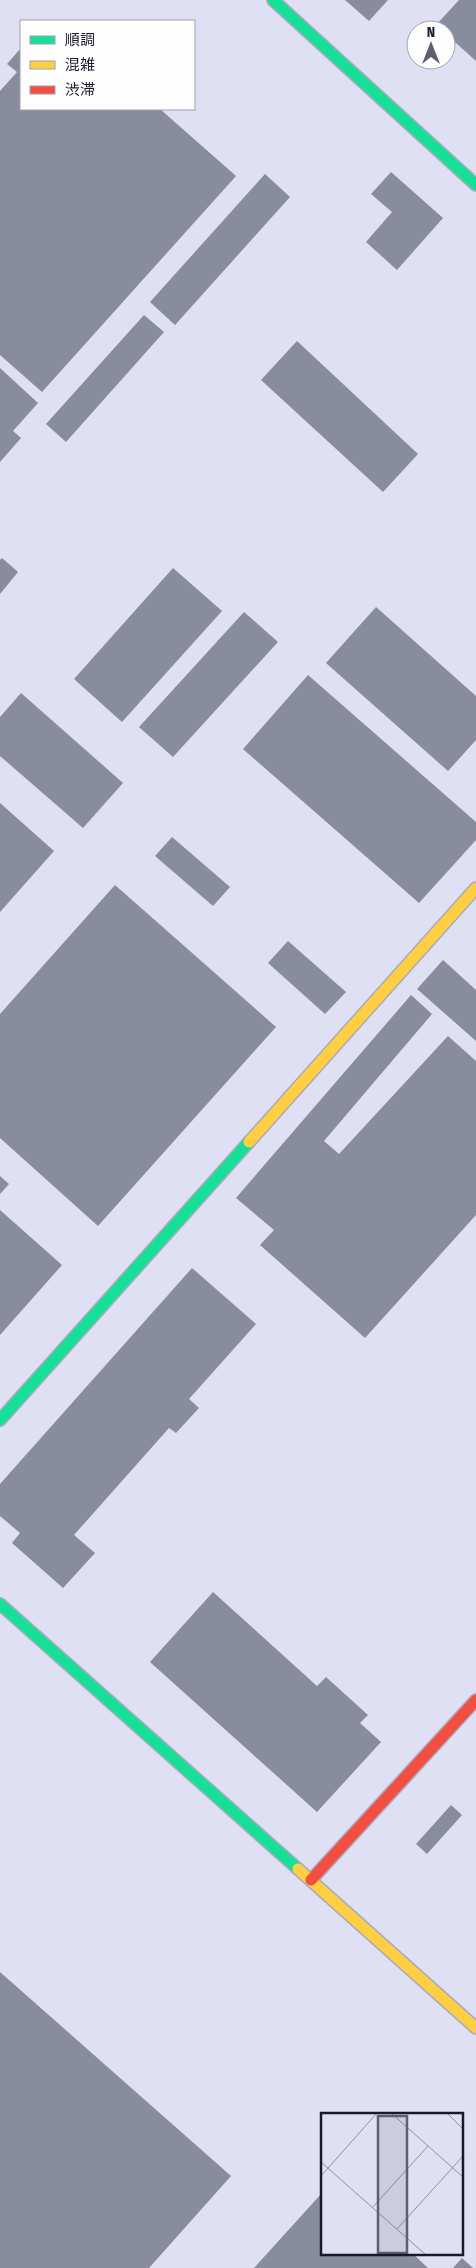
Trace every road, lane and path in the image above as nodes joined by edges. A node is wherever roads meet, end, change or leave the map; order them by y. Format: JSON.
{"nodes":[{"id":1,"x":273,"y":0,"type":"edge"},
{"id":2,"x":476,"y":185,"type":"edge"},
{"id":3,"x":476,"y":888,"type":"edge"},
{"id":4,"x":0,"y":1420,"type":"edge"},
{"id":5,"x":0,"y":1604,"type":"edge"},
{"id":6,"x":476,"y":1700,"type":"edge"},
{"id":7,"x":311,"y":1880,"type":"junction"},
{"id":8,"x":476,"y":2028,"type":"edge"}],
"edges":[{"from":1,"to":2,"type":"street"},
{"from":3,"to":4,"type":"street"},
{"from":5,"to":7,"type":"street"},
{"from":6,"to":7,"type":"street"},
{"from":7,"to":8,"type":"street"}]}
